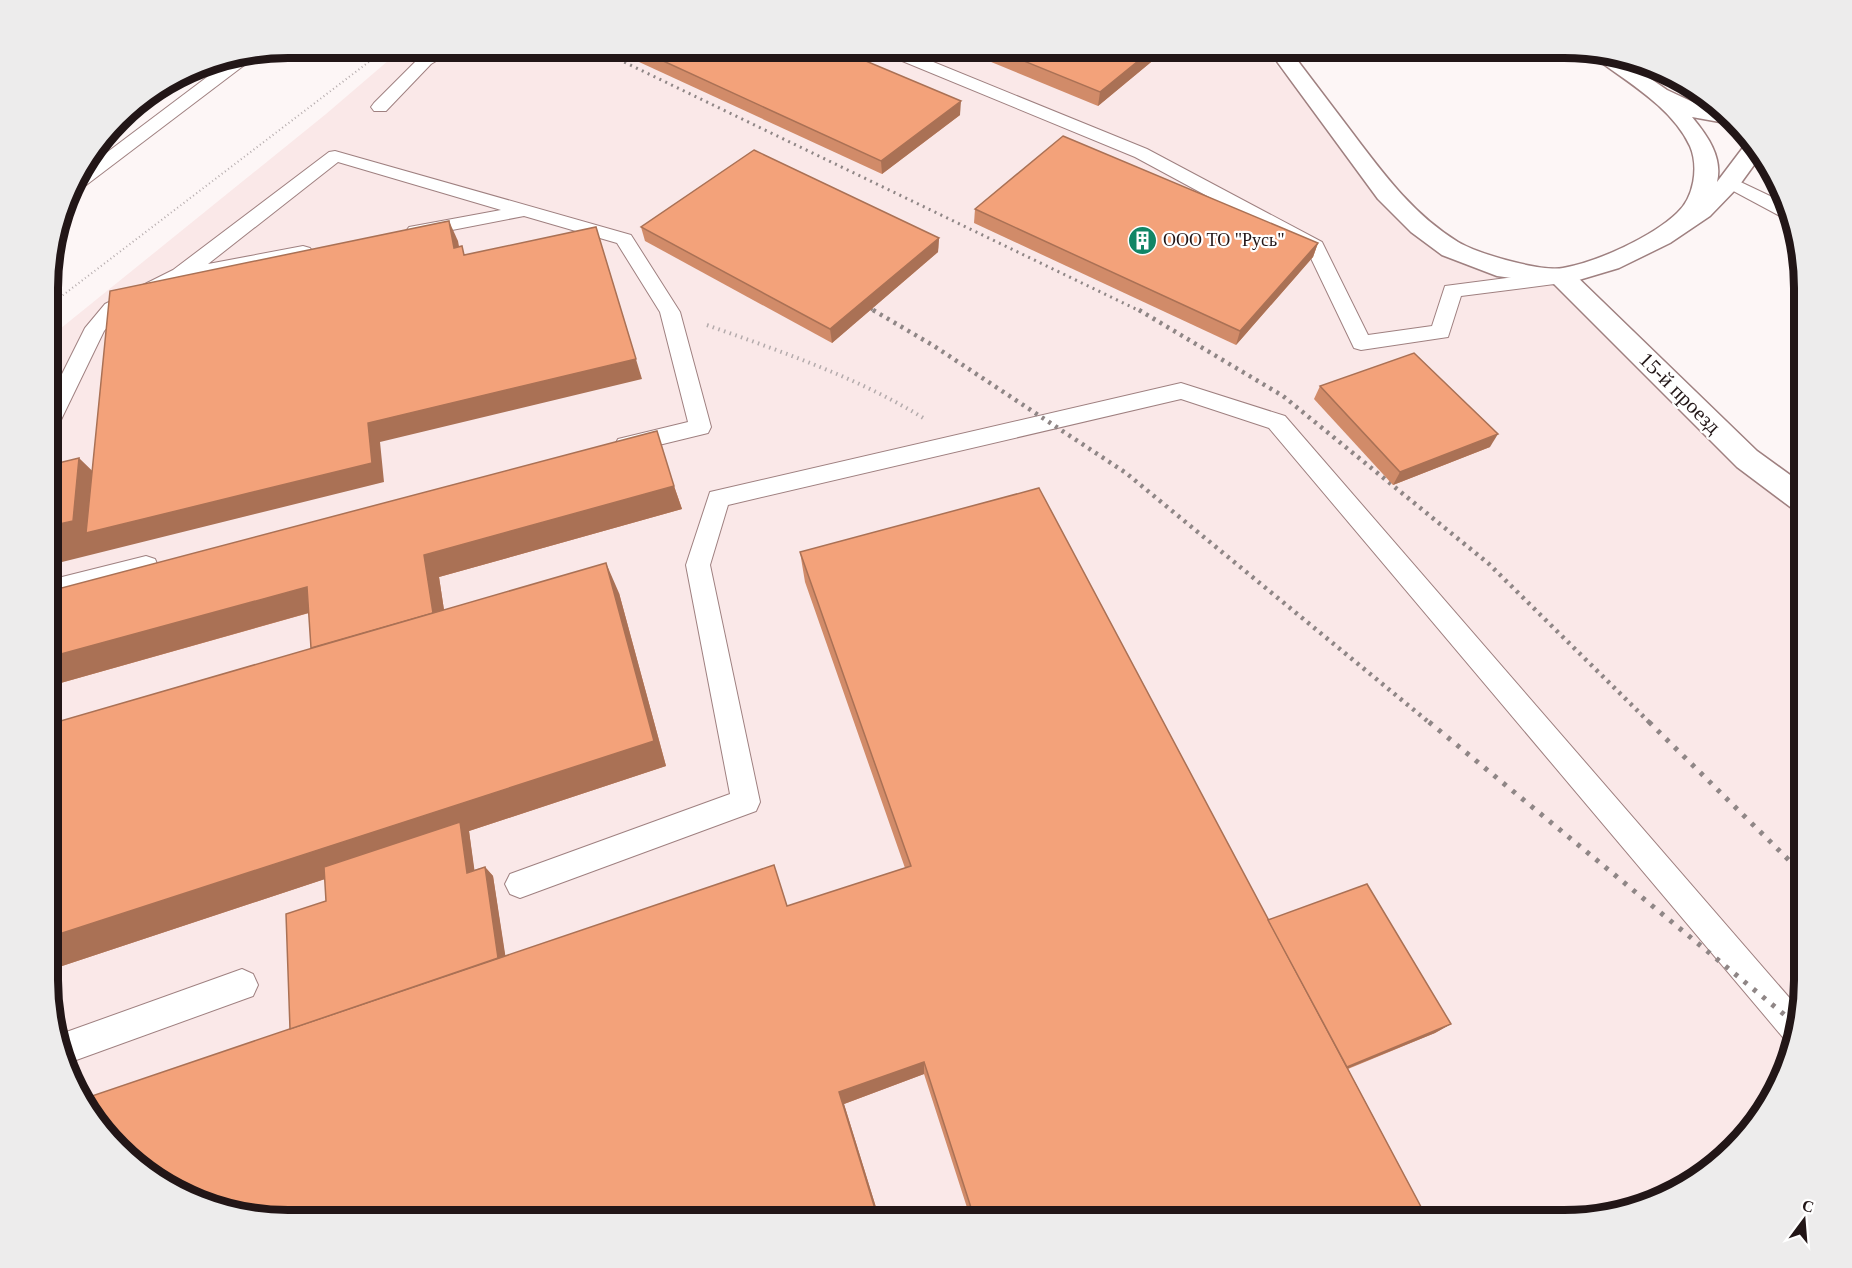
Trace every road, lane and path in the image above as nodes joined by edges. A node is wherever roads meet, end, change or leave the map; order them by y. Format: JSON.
{"nodes":[{"id":1,"x":374,"y":58,"type":"edge"},
{"id":2,"x":430,"y":58,"type":"edge"},
{"id":3,"x":908,"y":58,"type":"edge"},
{"id":4,"x":1284,"y":58,"type":"edge"},
{"id":5,"x":235,"y":65,"type":"edge"},
{"id":6,"x":1617,"y":65,"type":"edge"},
{"id":7,"x":1657,"y":95,"type":"junction"},
{"id":8,"x":380,"y":107,"type":"dead end"},
{"id":9,"x":1714,"y":115,"type":"edge"},
{"id":10,"x":1750,"y":154,"type":"edge"},
{"id":11,"x":89,"y":175,"type":"edge"},
{"id":12,"x":1730,"y":182,"type":"junction"},
{"id":13,"x":1778,"y":207,"type":"edge"},
{"id":14,"x":525,"y":211,"type":"junction"},
{"id":15,"x":1687,"y":218,"type":"junction"},
{"id":16,"x":399,"y":235,"type":"edge"},
{"id":17,"x":318,"y":250,"type":"edge"},
{"id":18,"x":180,"y":275,"type":"junction"},
{"id":19,"x":1562,"y":277,"type":"junction"},
{"id":20,"x":58,"y":299,"type":"edge"},
{"id":21,"x":670,"y":312,"type":"junction"},
{"id":22,"x":58,"y":404,"type":"edge"},
{"id":23,"x":960,"y":442,"type":"junction"},
{"id":24,"x":607,"y":450,"type":"edge"},
{"id":25,"x":1794,"y":494,"type":"edge"},
{"id":26,"x":166,"y":561,"type":"edge"},
{"id":27,"x":58,"y":588,"type":"edge"},
{"id":28,"x":520,"y":884,"type":"dead end"},
{"id":29,"x":242,"y":985,"type":"dead end"},
{"id":30,"x":1790,"y":1021,"type":"edge"},
{"id":31,"x":69,"y":1047,"type":"edge"}],
"edges":[{"from":1,"to":20,"type":"path"},
{"from":2,"to":8,"type":"lane"},
{"from":3,"to":19,"type":"lane"},
{"from":4,"to":19,"type":"main road"},
{"from":5,"to":11,"type":"lane"},
{"from":6,"to":7,"type":"main road"},
{"from":7,"to":9,"type":"main road"},
{"from":7,"to":15,"type":"main road"},
{"from":10,"to":12,"type":"main road"},
{"from":12,"to":13,"type":"lane"},
{"from":12,"to":15,"type":"main road"},
{"from":14,"to":16,"type":"lane"},
{"from":14,"to":18,"type":"lane"},
{"from":14,"to":21,"type":"lane"},
{"from":15,"to":19,"type":"main road"},
{"from":17,"to":18,"type":"lane"},
{"from":18,"to":22,"type":"lane"},
{"from":19,"to":25,"type":"main road","name":"15-й проезд"},
{"from":21,"to":23,"type":"path"},
{"from":21,"to":24,"type":"lane"},
{"from":23,"to":28,"type":"lane"},
{"from":23,"to":30,"type":"lane"},
{"from":26,"to":27,"type":"lane"},
{"from":29,"to":31,"type":"lane"}]}
